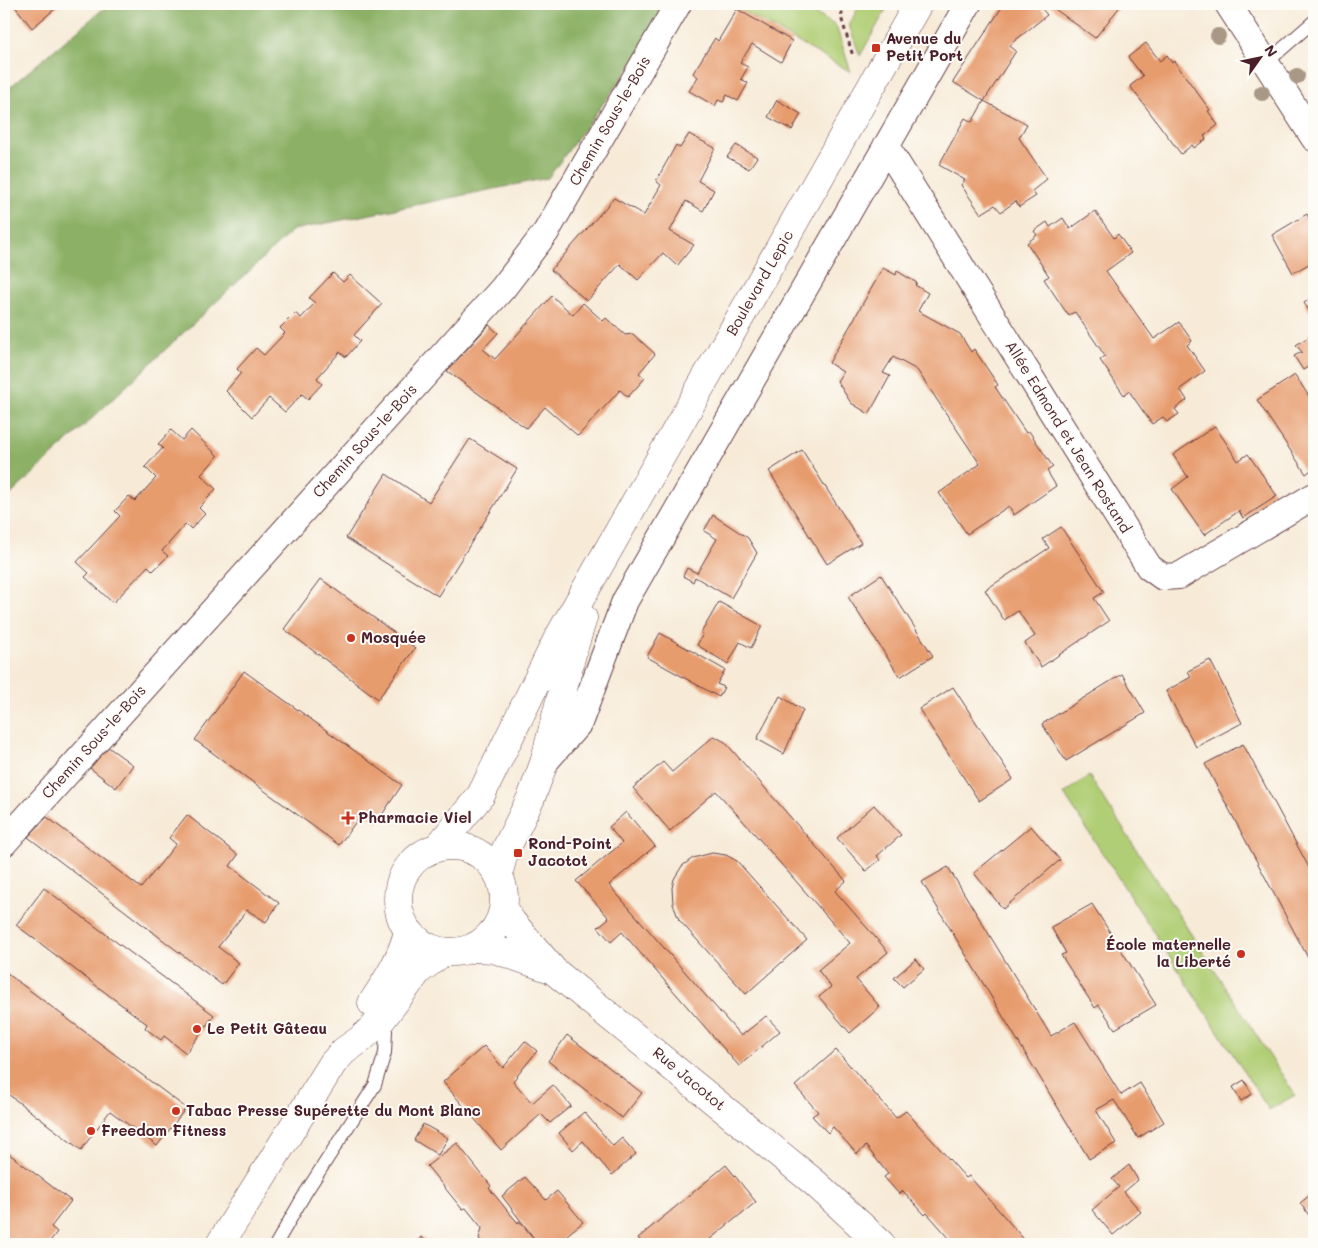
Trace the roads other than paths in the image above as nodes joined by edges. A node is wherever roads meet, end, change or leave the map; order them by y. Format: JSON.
{"nodes":[{"id":1,"x":678,"y":4,"type":"edge"},
{"id":2,"x":918,"y":4,"type":"edge"},
{"id":3,"x":968,"y":4,"type":"edge"},
{"id":4,"x":1228,"y":4,"type":"edge"},
{"id":5,"x":1314,"y":21,"type":"edge"},
{"id":6,"x":1266,"y":62,"type":"junction"},
{"id":7,"x":1314,"y":138,"type":"edge"},
{"id":8,"x":886,"y":146,"type":"junction"},
{"id":9,"x":1314,"y":496,"type":"edge"},
{"id":10,"x":601,"y":562,"type":"junction"},
{"id":11,"x":544,"y":763,"type":"junction"},
{"id":12,"x":4,"y":843,"type":"edge"},
{"id":13,"x":438,"y":847,"type":"junction"},
{"id":14,"x":498,"y":875,"type":"junction"},
{"id":15,"x":503,"y":908,"type":"junction"},
{"id":16,"x":408,"y":931,"type":"junction"},
{"id":17,"x":473,"y":948,"type":"junction"},
{"id":18,"x":443,"y":952,"type":"junction"},
{"id":19,"x":554,"y":971,"type":"junction"},
{"id":20,"x":382,"y":1019,"type":"junction"},
{"id":21,"x":344,"y":1051,"type":"junction"},
{"id":22,"x":220,"y":1244,"type":"edge"},
{"id":23,"x":276,"y":1244,"type":"edge"},
{"id":24,"x":881,"y":1244,"type":"edge"}],
"edges":[{"from":1,"to":12,"type":"street","name":"Chemin Sous-le-Bois"},
{"from":2,"to":10,"type":"main road","name":"Boulevard Lepic"},
{"from":3,"to":8,"type":"street"},
{"from":4,"to":6,"type":"street"},
{"from":5,"to":6,"type":"lane"},
{"from":6,"to":7,"type":"street"},
{"from":8,"to":9,"type":"street","name":"Allée Edmond et Jean Rostand"},
{"from":8,"to":11,"type":"street"},
{"from":10,"to":11,"type":"main road"},
{"from":10,"to":13,"type":"main road"},
{"from":11,"to":14,"type":"main road"},
{"from":13,"to":14,"type":"main road"},
{"from":13,"to":16,"type":"main road"},
{"from":14,"to":15,"type":"main road"},
{"from":15,"to":17,"type":"main road"},
{"from":15,"to":19,"type":"main road","name":"Rue Jacotot"},
{"from":16,"to":18,"type":"main road"},
{"from":16,"to":21,"type":"main road"},
{"from":17,"to":18,"type":"main road"},
{"from":17,"to":19,"type":"main road"},
{"from":18,"to":20,"type":"main road"},
{"from":19,"to":24,"type":"main road","name":"Rue Jacotot"},
{"from":20,"to":21,"type":"main road"},
{"from":20,"to":23,"type":"lane"},
{"from":21,"to":22,"type":"main road"}]}
